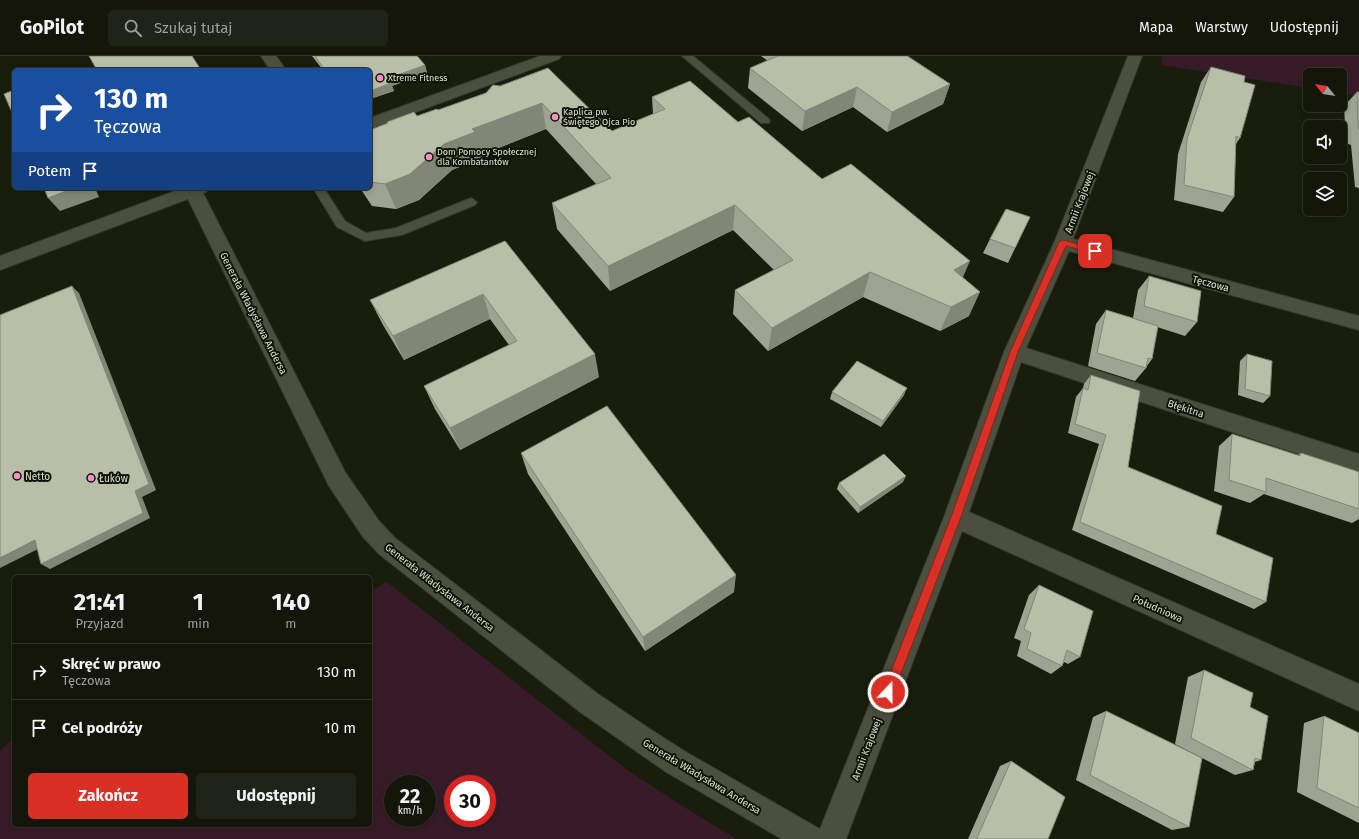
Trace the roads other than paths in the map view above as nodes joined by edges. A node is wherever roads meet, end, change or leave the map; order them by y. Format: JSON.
{"nodes":[{"id":1,"x":268,"y":56,"type":"edge"},
{"id":2,"x":554,"y":56,"type":"edge"},
{"id":3,"x":687,"y":56,"type":"edge"},
{"id":4,"x":1135,"y":56,"type":"edge"},
{"id":5,"x":277,"y":68,"type":"edge"},
{"id":6,"x":765,"y":122,"type":"dead end"},
{"id":7,"x":372,"y":123,"type":"edge"},
{"id":8,"x":193,"y":190,"type":"edge"},
{"id":9,"x":196,"y":190,"type":"edge"},
{"id":10,"x":319,"y":190,"type":"edge"},
{"id":11,"x":471,"y":202,"type":"dead end"},
{"id":12,"x":1063,"y":242,"type":"junction"},
{"id":13,"x":0,"y":263,"type":"edge"},
{"id":14,"x":1359,"y":323,"type":"edge"},
{"id":15,"x":1014,"y":352,"type":"junction"},
{"id":16,"x":1359,"y":464,"type":"edge"},
{"id":17,"x":956,"y":517,"type":"junction"},
{"id":18,"x":1359,"y":698,"type":"edge"},
{"id":19,"x":810,"y":839,"type":"edge"},
{"id":20,"x":831,"y":839,"type":"edge"}],
"edges":[{"from":1,"to":5,"type":"street"},
{"from":2,"to":7,"type":"street"},
{"from":3,"to":6,"type":"lane"},
{"from":4,"to":12,"type":"street","name":"Armii Krajowej"},
{"from":8,"to":13,"type":"street"},
{"from":9,"to":19,"type":"street","name":"Generała Władysława Andersa"},
{"from":10,"to":11,"type":"lane"},
{"from":12,"to":14,"type":"street","name":"Tęczowa"},
{"from":12,"to":15,"type":"street","name":"Armii Krajowej"},
{"from":15,"to":16,"type":"street","name":"Błękitna"},
{"from":15,"to":17,"type":"street","name":"Armii Krajowej"},
{"from":17,"to":18,"type":"street","name":"Południowa"},
{"from":17,"to":20,"type":"street","name":"Armii Krajowej"}]}
